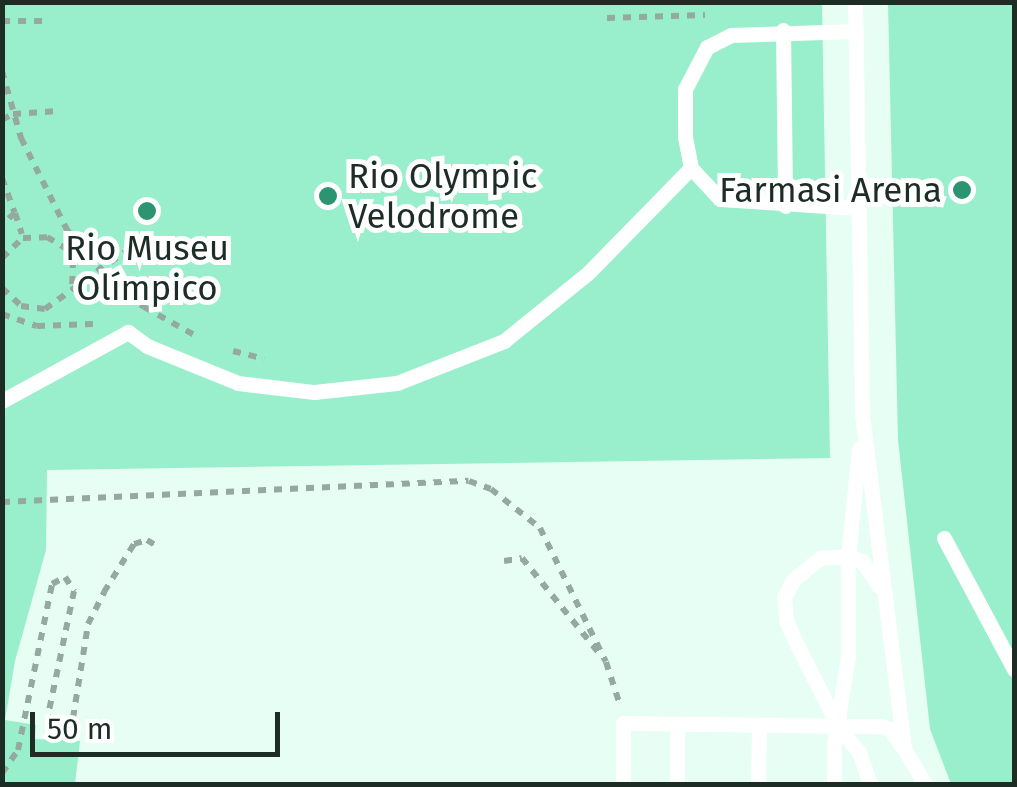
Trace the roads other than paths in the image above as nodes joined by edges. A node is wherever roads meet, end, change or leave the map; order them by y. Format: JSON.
{"nodes":[{"id":1,"x":855,"y":2,"type":"edge"},
{"id":2,"x":783,"y":30,"type":"junction"},
{"id":3,"x":856,"y":31,"type":"junction"},
{"id":4,"x":691,"y":168,"type":"junction"},
{"id":5,"x":785,"y":206,"type":"junction"},
{"id":6,"x":858,"y":208,"type":"junction"},
{"id":7,"x":2,"y":402,"type":"edge"},
{"id":8,"x":862,"y":415,"type":"junction"},
{"id":9,"x":944,"y":538,"type":"dead end"},
{"id":10,"x":848,"y":556,"type":"junction"},
{"id":11,"x":881,"y":589,"type":"junction"},
{"id":12,"x":1014,"y":669,"type":"edge"},
{"id":13,"x":677,"y":724,"type":"junction"},
{"id":14,"x":759,"y":725,"type":"junction"},
{"id":15,"x":838,"y":726,"type":"junction"},
{"id":16,"x":904,"y":749,"type":"junction"},
{"id":17,"x":623,"y":784,"type":"edge"},
{"id":18,"x":677,"y":784,"type":"edge"},
{"id":19,"x":758,"y":784,"type":"edge"},
{"id":20,"x":834,"y":784,"type":"edge"},
{"id":21,"x":870,"y":784,"type":"edge"},
{"id":22,"x":925,"y":784,"type":"edge"}],
"edges":[{"from":1,"to":3,"type":"lane"},
{"from":2,"to":3,"type":"lane"},
{"from":2,"to":4,"type":"lane"},
{"from":2,"to":5,"type":"lane"},
{"from":3,"to":6,"type":"lane"},
{"from":4,"to":5,"type":"lane"},
{"from":4,"to":7,"type":"lane"},
{"from":5,"to":6,"type":"lane"},
{"from":6,"to":8,"type":"lane"},
{"from":8,"to":10,"type":"lane"},
{"from":8,"to":11,"type":"lane"},
{"from":9,"to":12,"type":"lane"},
{"from":10,"to":11,"type":"lane"},
{"from":10,"to":15,"type":"lane"},
{"from":10,"to":15,"type":"lane"},
{"from":11,"to":16,"type":"lane"},
{"from":13,"to":14,"type":"lane"},
{"from":13,"to":17,"type":"lane"},
{"from":13,"to":18,"type":"lane"},
{"from":14,"to":15,"type":"lane"},
{"from":14,"to":19,"type":"lane"},
{"from":15,"to":16,"type":"lane"},
{"from":15,"to":20,"type":"lane"},
{"from":15,"to":21,"type":"lane"},
{"from":16,"to":22,"type":"lane"}]}
